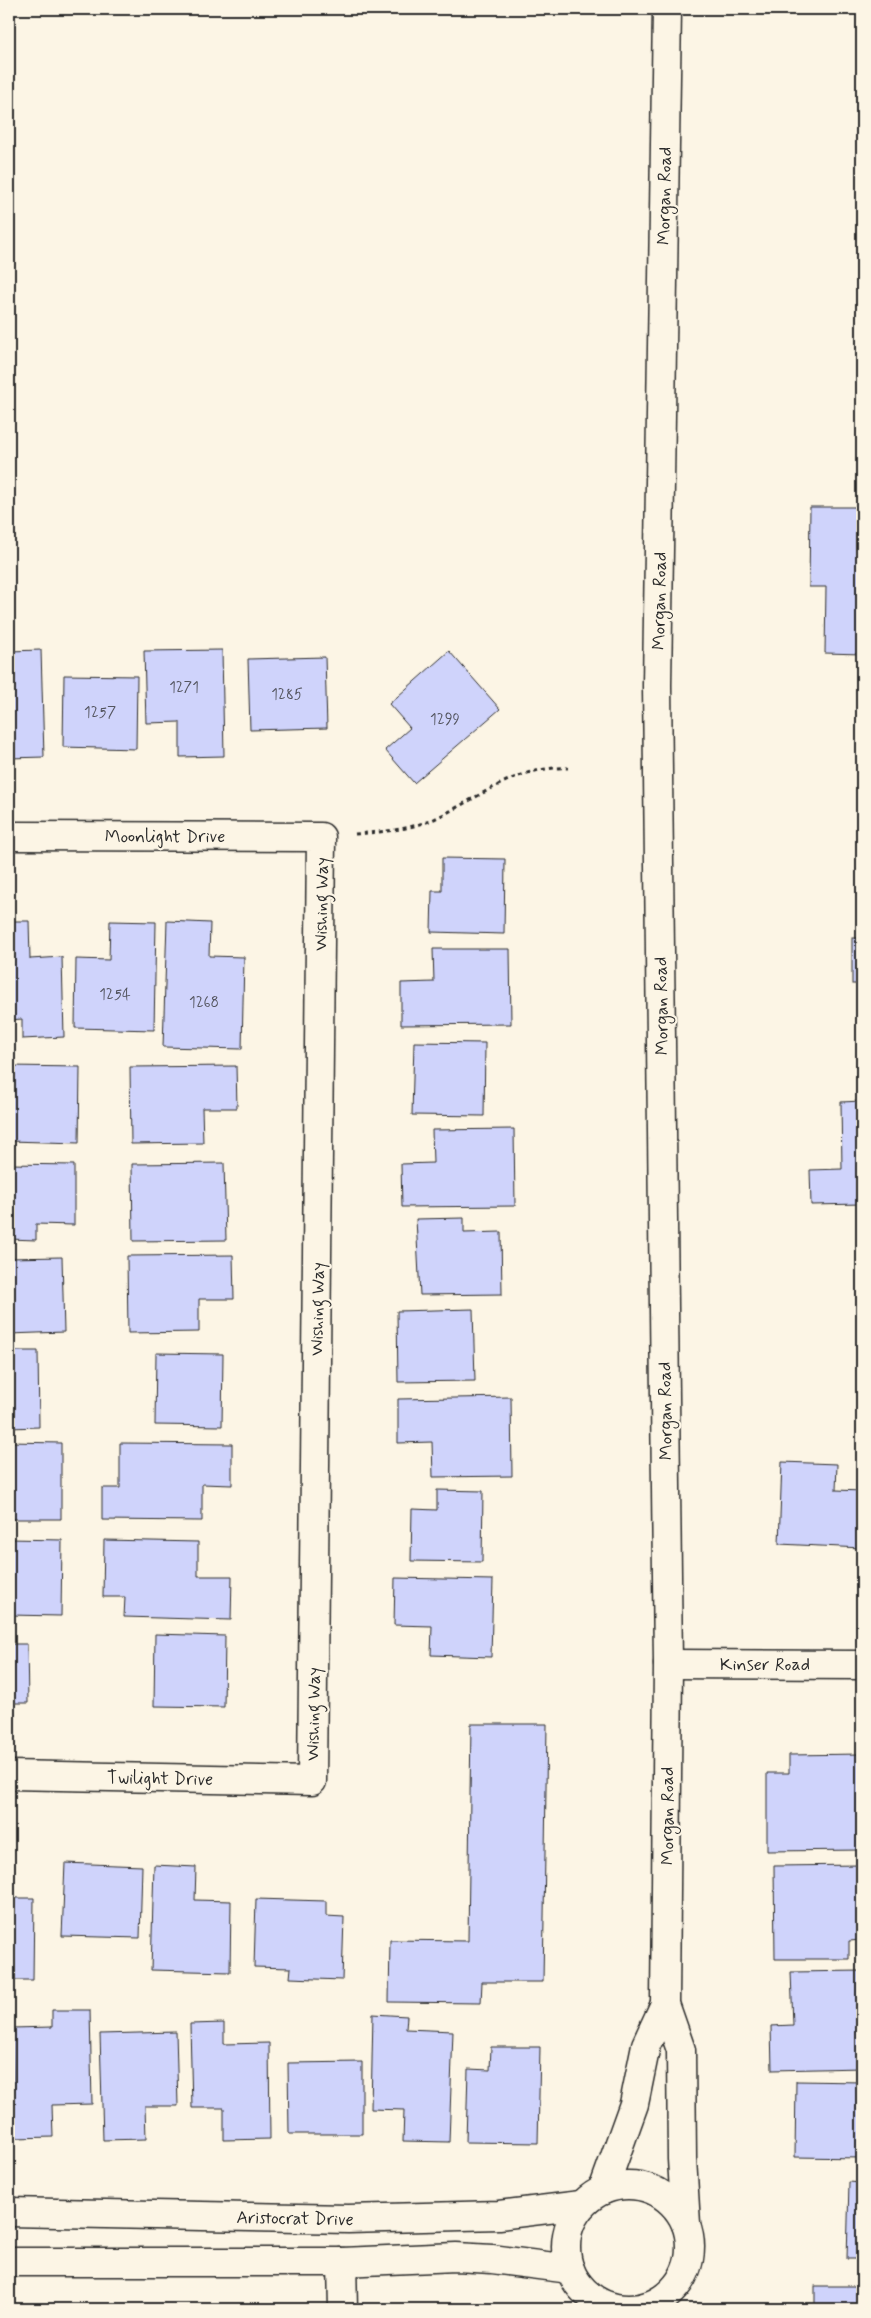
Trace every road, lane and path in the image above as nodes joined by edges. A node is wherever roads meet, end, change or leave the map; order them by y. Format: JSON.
{"nodes":[{"id":1,"x":667,"y":9,"type":"edge"},
{"id":2,"x":568,"y":768,"type":"dead end"},
{"id":3,"x":9,"y":836,"type":"edge"},
{"id":4,"x":322,"y":837,"type":"junction"},
{"id":5,"x":668,"y":1664,"type":"junction"},
{"id":6,"x":862,"y":1665,"type":"edge"},
{"id":7,"x":9,"y":1775,"type":"edge"},
{"id":8,"x":312,"y":1781,"type":"joint"},
{"id":9,"x":665,"y":2004,"type":"junction"},
{"id":10,"x":603,"y":2190,"type":"junction"},
{"id":11,"x":581,"y":2205,"type":"junction"},
{"id":12,"x":9,"y":2212,"type":"edge"},
{"id":13,"x":686,"y":2224,"type":"junction"},
{"id":14,"x":9,"y":2262,"type":"edge"},
{"id":15,"x":342,"y":2262,"type":"junction"},
{"id":16,"x":679,"y":2281,"type":"junction"},
{"id":17,"x":580,"y":2290,"type":"edge"},
{"id":18,"x":343,"y":2309,"type":"edge"},
{"id":19,"x":670,"y":2309,"type":"edge"}],
"edges":[{"from":1,"to":5,"type":"street","name":"Morgan Road"},
{"from":2,"to":4,"type":"path"},
{"from":3,"to":4,"type":"street","name":"Moonlight Drive"},
{"from":4,"to":8,"type":"street","name":"Wishing Way"},
{"from":5,"to":6,"type":"street","name":"Kinser Road"},
{"from":5,"to":9,"type":"street","name":"Morgan Road"},
{"from":7,"to":8,"type":"street","name":"Twilight Drive"},
{"from":9,"to":10,"type":"street","name":"Morgan Road"},
{"from":9,"to":13,"type":"street","name":"Morgan Road"},
{"from":10,"to":11,"type":"street"},
{"from":10,"to":13,"type":"street"},
{"from":11,"to":12,"type":"street","name":"Aristocrat Drive"},
{"from":11,"to":17,"type":"street"},
{"from":13,"to":16,"type":"street"},
{"from":14,"to":15,"type":"street"},
{"from":15,"to":17,"type":"street"},
{"from":15,"to":18,"type":"street"},
{"from":16,"to":17,"type":"street"},
{"from":16,"to":19,"type":"street"}]}
